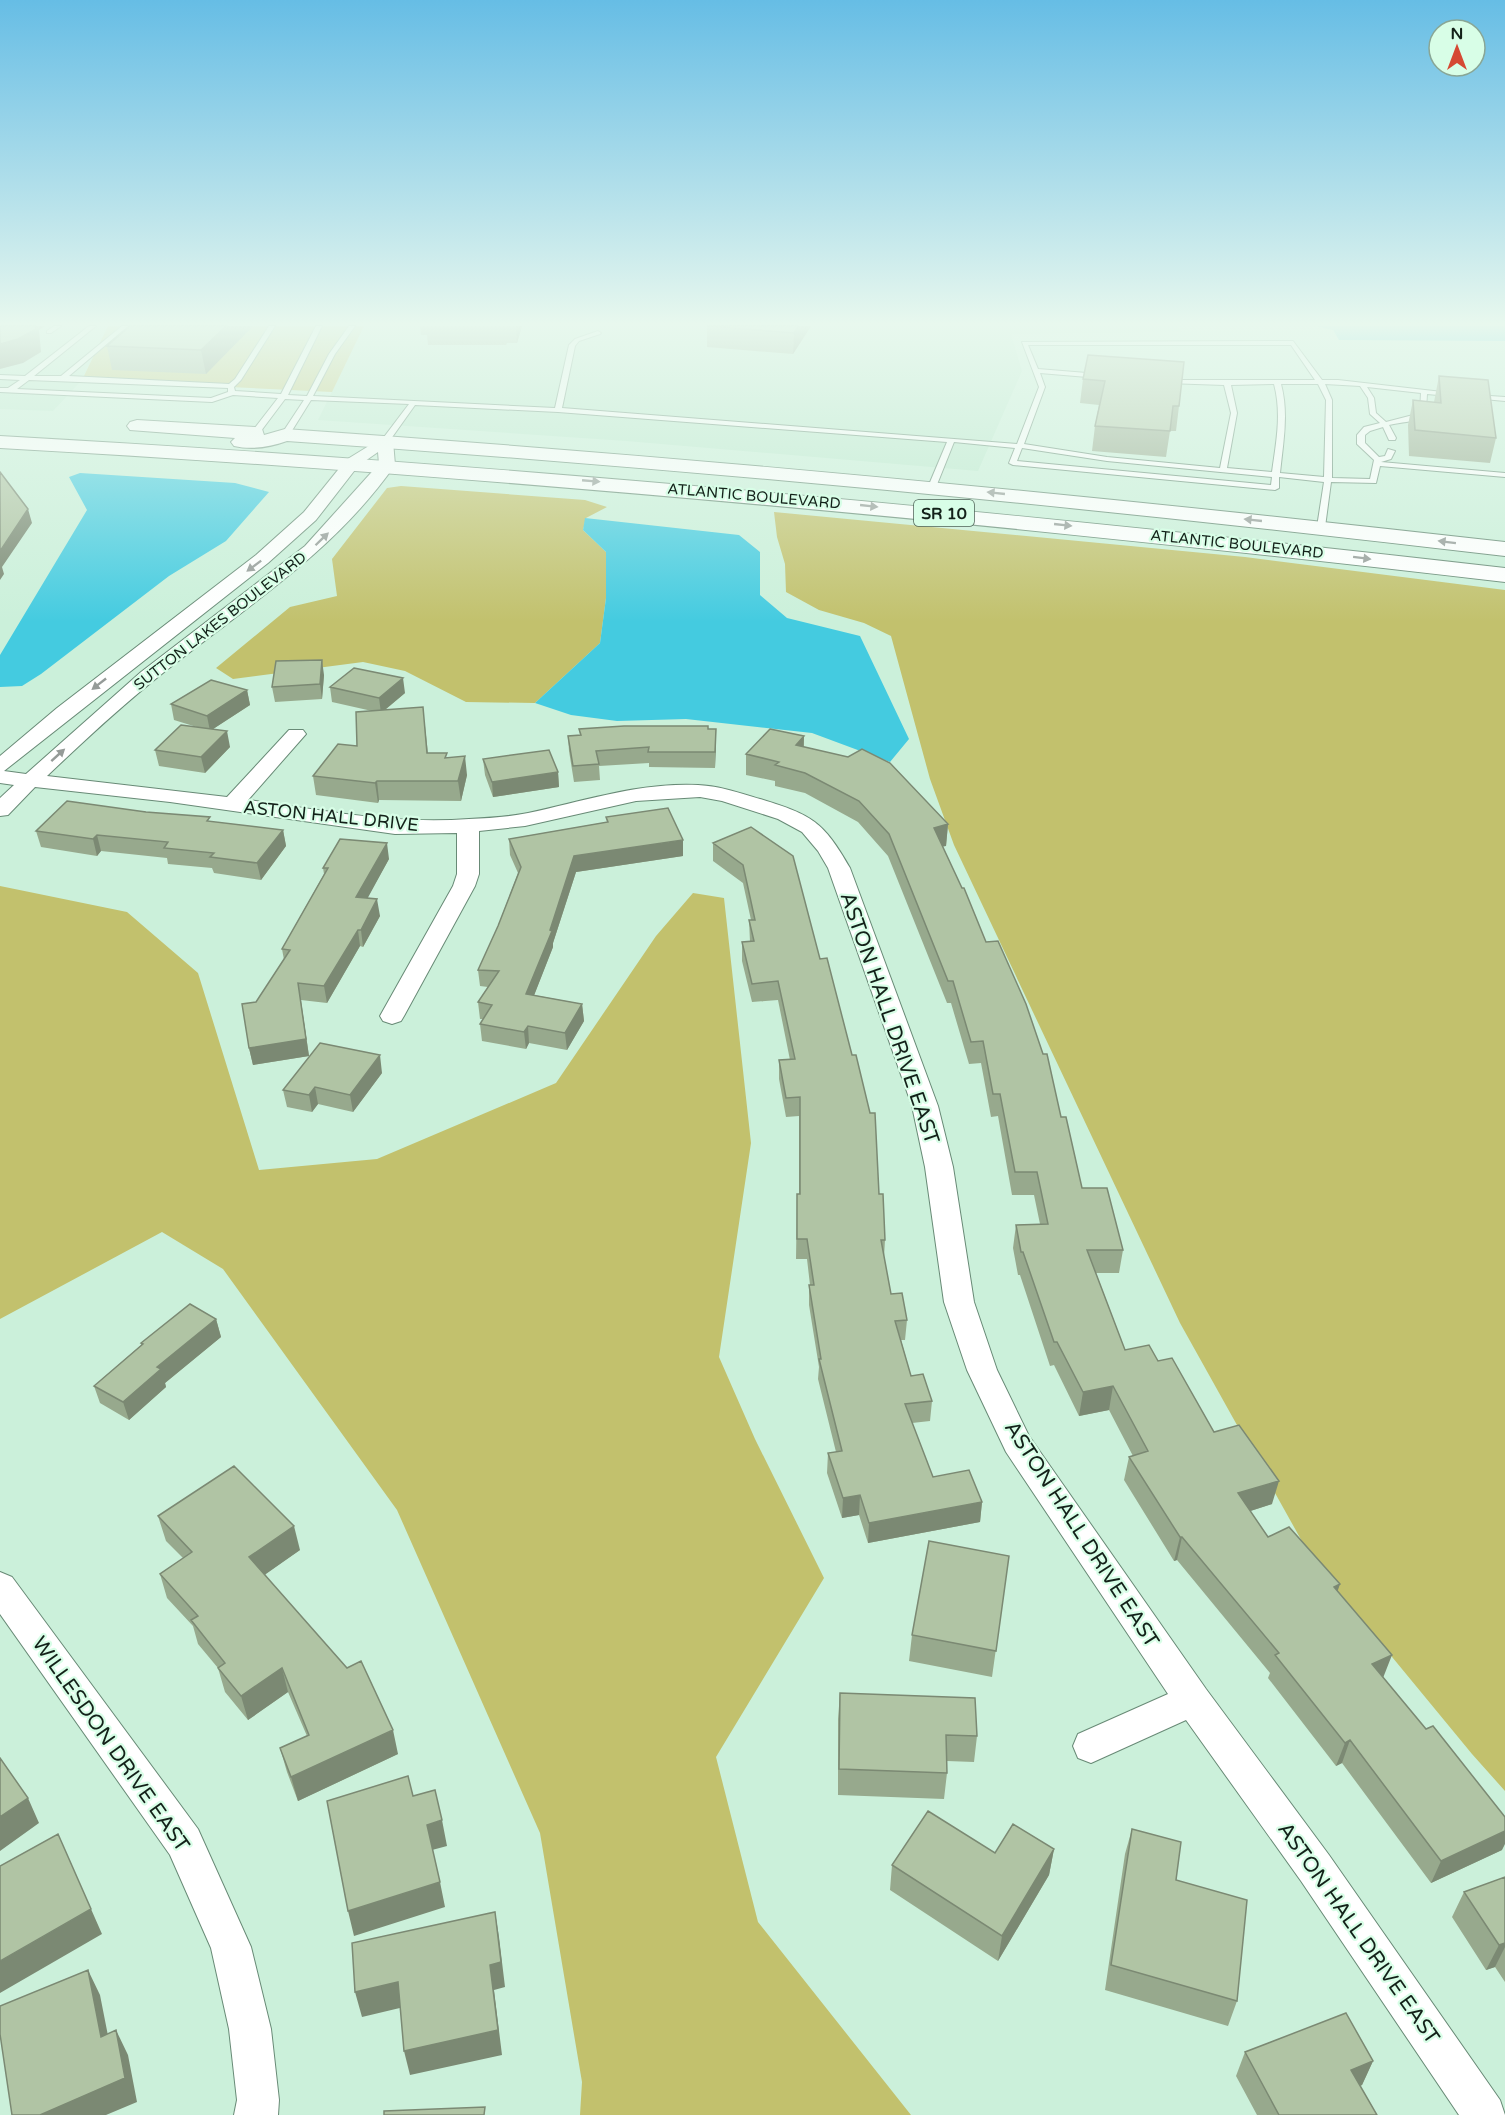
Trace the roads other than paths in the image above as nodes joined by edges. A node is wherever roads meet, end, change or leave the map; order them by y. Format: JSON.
{"nodes":[{"id":1,"x":1385,"y":424,"type":"edge"},
{"id":2,"x":0,"y":425,"type":"edge"},
{"id":3,"x":262,"y":425,"type":"edge"},
{"id":4,"x":292,"y":425,"type":"edge"},
{"id":5,"x":397,"y":425,"type":"edge"},
{"id":6,"x":744,"y":425,"type":"edge"},
{"id":7,"x":1027,"y":425,"type":"edge"},
{"id":8,"x":1232,"y":425,"type":"edge"},
{"id":9,"x":1281,"y":425,"type":"edge"},
{"id":10,"x":1329,"y":425,"type":"edge"},
{"id":11,"x":1382,"y":425,"type":"edge"},
{"id":12,"x":125,"y":426,"type":"dead end"},
{"id":13,"x":92,"y":428,"type":"dead end"},
{"id":14,"x":255,"y":433,"type":"joint"},
{"id":15,"x":285,"y":435,"type":"junction"},
{"id":16,"x":1392,"y":438,"type":"dead end"},
{"id":17,"x":385,"y":441,"type":"junction"},
{"id":18,"x":951,"y":441,"type":"junction"},
{"id":19,"x":0,"y":442,"type":"edge"},
{"id":20,"x":78,"y":446,"type":"junction"},
{"id":21,"x":1018,"y":446,"type":"junction"},
{"id":22,"x":1391,"y":451,"type":"dead end"},
{"id":23,"x":1377,"y":462,"type":"junction"},
{"id":24,"x":351,"y":463,"type":"junction"},
{"id":25,"x":387,"y":465,"type":"junction"},
{"id":26,"x":1223,"y":469,"type":"junction"},
{"id":27,"x":1275,"y":474,"type":"junction"},
{"id":28,"x":1505,"y":475,"type":"edge"},
{"id":29,"x":1328,"y":480,"type":"junction"},
{"id":30,"x":932,"y":487,"type":"junction"},
{"id":31,"x":1321,"y":527,"type":"junction"},
{"id":32,"x":1505,"y":549,"type":"edge"},
{"id":33,"x":1505,"y":575,"type":"edge"},
{"id":34,"x":198,"y":608,"type":"junction"},
{"id":35,"x":233,"y":613,"type":"junction"},
{"id":36,"x":296,"y":734,"type":"dead end"},
{"id":37,"x":0,"y":766,"type":"edge"},
{"id":38,"x":0,"y":777,"type":"edge"},
{"id":39,"x":30,"y":780,"type":"junction"},
{"id":40,"x":232,"y":805,"type":"junction"},
{"id":41,"x":766,"y":806,"type":"joint"},
{"id":42,"x":0,"y":810,"type":"edge"},
{"id":43,"x":468,"y":826,"type":"junction"},
{"id":44,"x":392,"y":1017,"type":"dead end"},
{"id":45,"x":0,"y":1587,"type":"edge"},
{"id":46,"x":1192,"y":1700,"type":"junction"},
{"id":47,"x":1091,"y":1746,"type":"dead end"},
{"id":48,"x":256,"y":2115,"type":"edge"},
{"id":49,"x":1485,"y":2115,"type":"edge"}],
"edges":[{"from":1,"to":16,"type":"lane"},
{"from":2,"to":13,"type":"highway"},
{"from":3,"to":14,"type":"lane"},
{"from":4,"to":15,"type":"lane"},
{"from":5,"to":17,"type":"lane"},
{"from":6,"to":18,"type":"lane"},
{"from":7,"to":21,"type":"lane"},
{"from":8,"to":26,"type":"lane"},
{"from":9,"to":27,"type":"lane"},
{"from":10,"to":29,"type":"lane"},
{"from":11,"to":23,"type":"lane"},
{"from":12,"to":14,"type":"highway"},
{"from":15,"to":17,"type":"highway","name":"ATLANTIC BOULEVARD","number":"SR 10"},
{"from":15,"to":20,"type":"highway","name":"ATLANTIC BOULEVARD"},
{"from":17,"to":24,"type":"street","name":"SUTTON LAKES BOULEVARD"},
{"from":17,"to":25,"type":"street"},
{"from":17,"to":30,"type":"highway","name":"ATLANTIC BOULEVARD","number":"SR 10"},
{"from":18,"to":21,"type":"lane"},
{"from":18,"to":30,"type":"lane"},
{"from":19,"to":20,"type":"highway","name":"ATLANTIC BOULEVARD","number":"SR 10"},
{"from":20,"to":24,"type":"highway","name":"ATLANTIC BOULEVARD","number":"SR 10"},
{"from":21,"to":26,"type":"lane"},
{"from":21,"to":27,"type":"lane"},
{"from":22,"to":23,"type":"lane"},
{"from":23,"to":28,"type":"lane"},
{"from":23,"to":29,"type":"lane"},
{"from":24,"to":25,"type":"highway","name":"ATLANTIC BOULEVARD","number":"SR 10"},
{"from":24,"to":34,"type":"street","name":"SUTTON LAKES BOULEVARD","one_way":true},
{"from":25,"to":33,"type":"highway","name":"ATLANTIC BOULEVARD","number":"SR 10","one_way":true},
{"from":35,"to":25,"type":"street","name":"SUTTON LAKES BOULEVARD","one_way":true},
{"from":26,"to":27,"type":"lane"},
{"from":27,"to":29,"type":"lane"},
{"from":29,"to":31,"type":"lane"},
{"from":31,"to":30,"type":"highway","name":"ATLANTIC BOULEVARD","number":"SR 10","one_way":true},
{"from":32,"to":31,"type":"highway","name":"ATLANTIC BOULEVARD","number":"SR 10","one_way":true},
{"from":34,"to":35,"type":"street"},
{"from":34,"to":37,"type":"street","name":"SUTTON LAKES BOULEVARD","one_way":true},
{"from":39,"to":35,"type":"street","name":"SUTTON LAKES BOULEVARD","one_way":true},
{"from":36,"to":40,"type":"street"},
{"from":38,"to":39,"type":"street","name":"ASTON HALL DRIVE"},
{"from":39,"to":40,"type":"street","name":"ASTON HALL DRIVE"},
{"from":39,"to":42,"type":"street","name":"SUTTON LAKES BOULEVARD"},
{"from":40,"to":43,"type":"street","name":"ASTON HALL DRIVE"},
{"from":41,"to":43,"type":"street","name":"ASTON HALL DRIVE"},
{"from":41,"to":46,"type":"street","name":"ASTON HALL DRIVE EAST"},
{"from":43,"to":44,"type":"street"},
{"from":45,"to":48,"type":"street","name":"WILLESDON DRIVE EAST"},
{"from":46,"to":47,"type":"street"},
{"from":46,"to":49,"type":"street","name":"ASTON HALL DRIVE EAST"}]}
